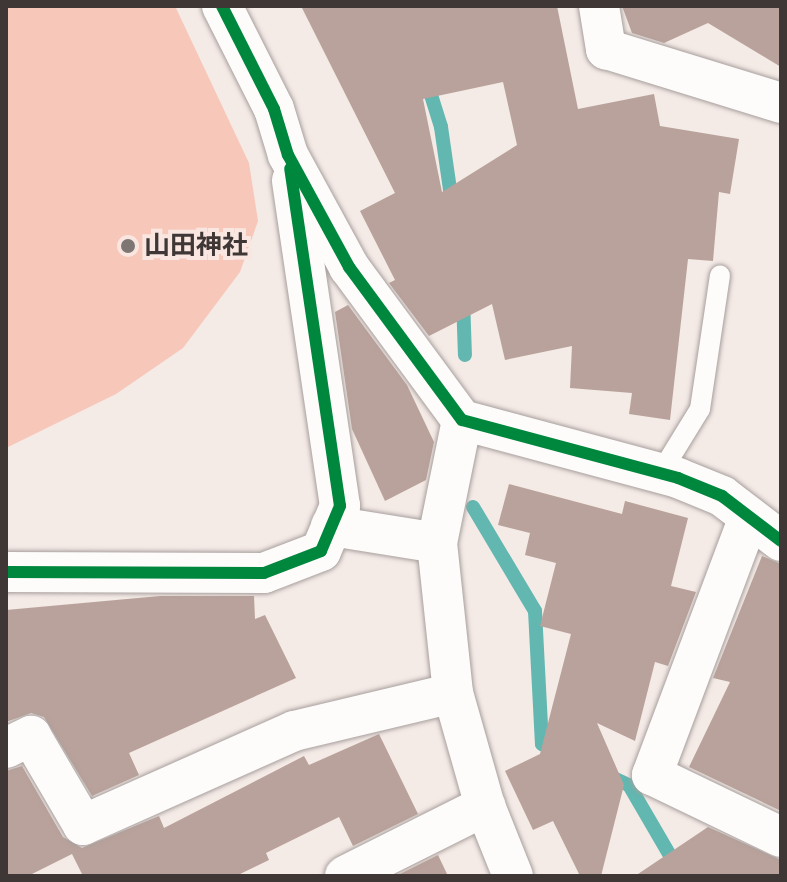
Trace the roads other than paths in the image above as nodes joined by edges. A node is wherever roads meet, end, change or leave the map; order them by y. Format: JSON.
{"nodes":[{"id":1,"x":222,"y":6,"type":"edge"},
{"id":2,"x":599,"y":6,"type":"edge"},
{"id":3,"x":781,"y":103,"type":"edge"},
{"id":4,"x":288,"y":155,"type":"junction"},
{"id":5,"x":720,"y":275,"type":"dead end"},
{"id":6,"x":462,"y":420,"type":"junction"},
{"id":7,"x":660,"y":474,"type":"junction"},
{"id":8,"x":749,"y":517,"type":"junction"},
{"id":9,"x":331,"y":526,"type":"junction"},
{"id":10,"x":781,"y":541,"type":"edge"},
{"id":11,"x":437,"y":543,"type":"junction"},
{"id":12,"x":6,"y":572,"type":"edge"},
{"id":13,"x":453,"y":693,"type":"junction"},
{"id":14,"x":6,"y":748,"type":"edge"},
{"id":15,"x":485,"y":806,"type":"junction"},
{"id":16,"x":781,"y":837,"type":"edge"},
{"id":17,"x":345,"y":876,"type":"edge"},
{"id":18,"x":513,"y":876,"type":"edge"}],
"edges":[{"from":1,"to":4,"type":"street"},
{"from":2,"to":3,"type":"street"},
{"from":4,"to":6,"type":"street"},
{"from":4,"to":9,"type":"street"},
{"from":5,"to":7,"type":"lane"},
{"from":6,"to":7,"type":"street"},
{"from":6,"to":11,"type":"street"},
{"from":7,"to":8,"type":"street"},
{"from":8,"to":10,"type":"street"},
{"from":8,"to":16,"type":"street"},
{"from":9,"to":11,"type":"street"},
{"from":9,"to":12,"type":"street"},
{"from":11,"to":13,"type":"street"},
{"from":13,"to":14,"type":"street"},
{"from":13,"to":15,"type":"street"},
{"from":15,"to":17,"type":"street"},
{"from":15,"to":18,"type":"street"}]}
